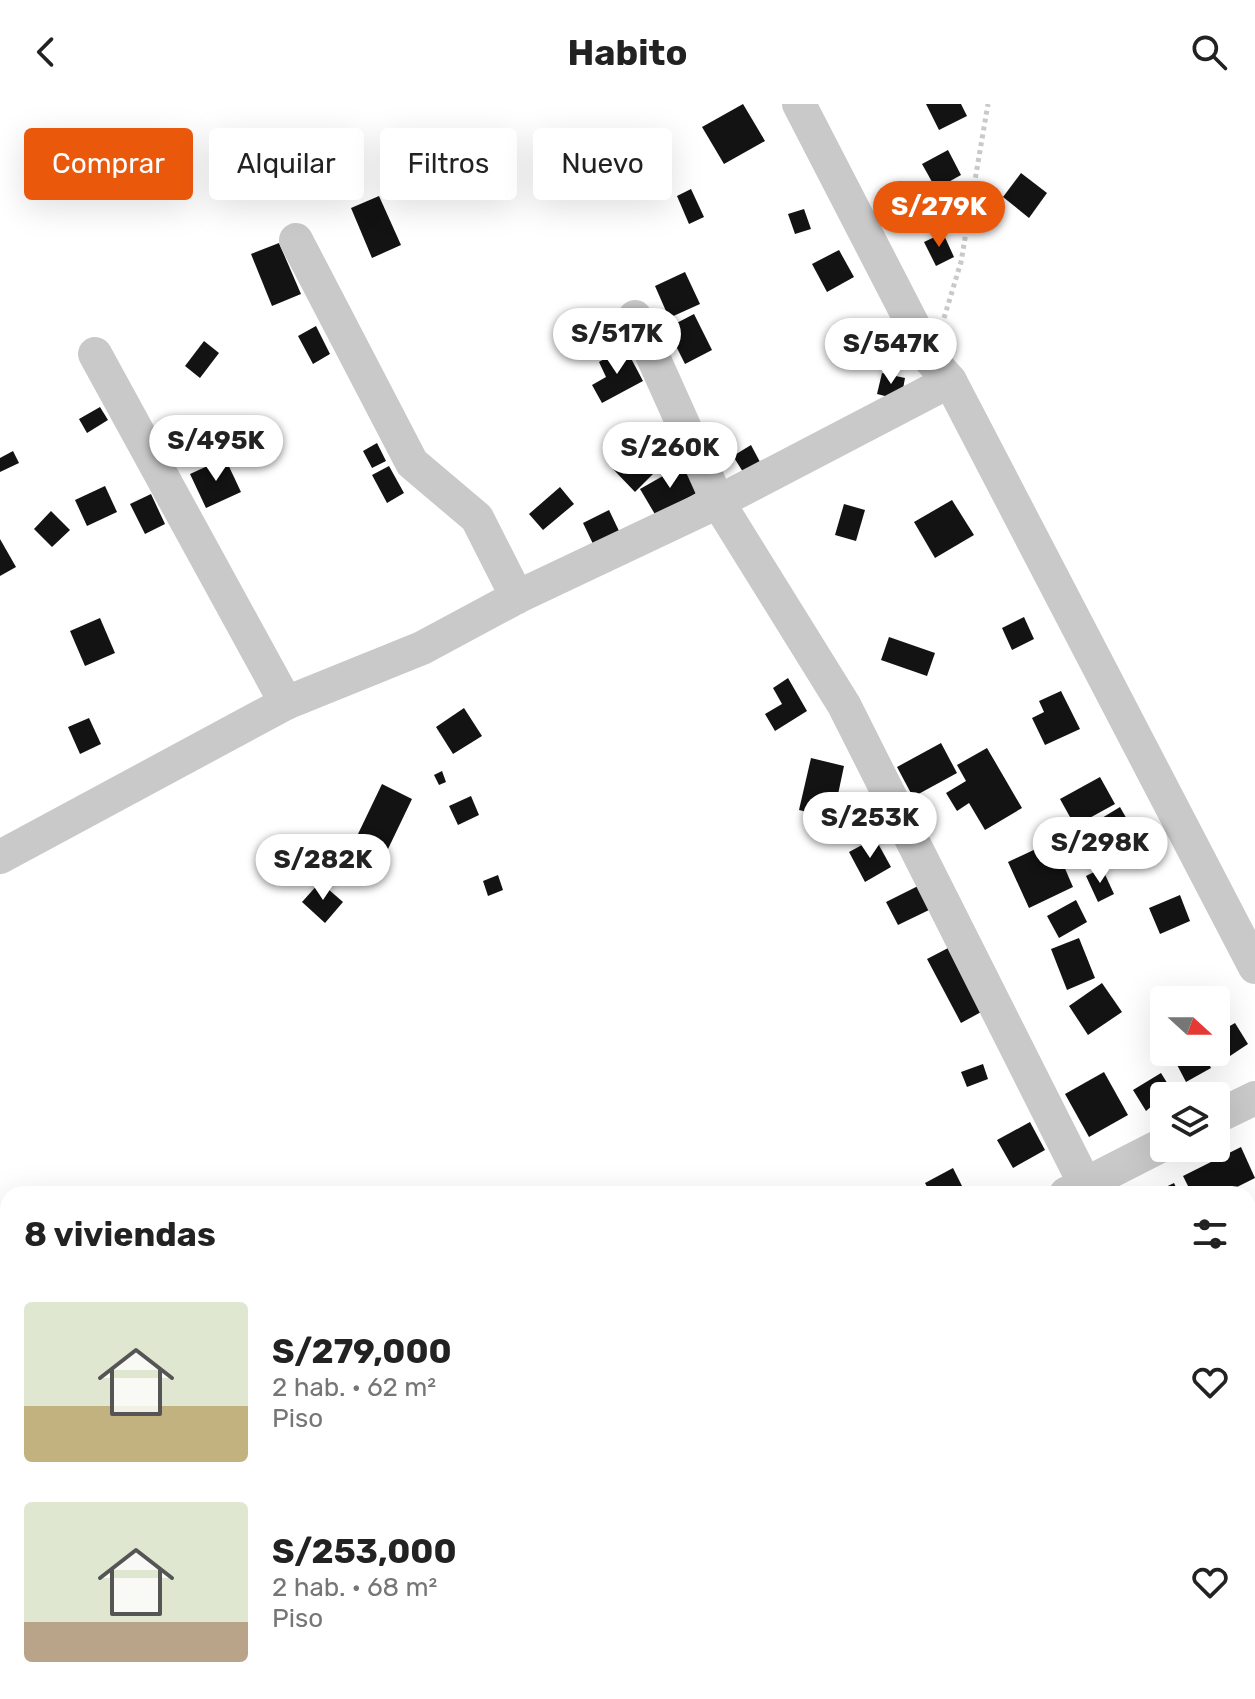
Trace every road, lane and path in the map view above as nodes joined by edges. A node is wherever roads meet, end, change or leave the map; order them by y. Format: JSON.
{"nodes":[{"id":1,"x":799,"y":104,"type":"edge"},
{"id":2,"x":988,"y":104,"type":"edge"},
{"id":3,"x":296,"y":240,"type":"dead end"},
{"id":4,"x":635,"y":317,"type":"dead end"},
{"id":5,"x":95,"y":354,"type":"dead end"},
{"id":6,"x":940,"y":370,"type":"junction"},
{"id":7,"x":718,"y":502,"type":"junction"},
{"id":8,"x":517,"y":597,"type":"junction"},
{"id":9,"x":286,"y":703,"type":"junction"},
{"id":10,"x":0,"y":857,"type":"edge"},
{"id":11,"x":1255,"y":967,"type":"edge"},
{"id":12,"x":1255,"y":1098,"type":"edge"},
{"id":13,"x":1230,"y":1110,"type":"edge"},
{"id":14,"x":1150,"y":1152,"type":"edge"},
{"id":15,"x":1078,"y":1186,"type":"edge"},
{"id":16,"x":1089,"y":1186,"type":"edge"}],
"edges":[{"from":1,"to":6,"type":"street"},
{"from":2,"to":6,"type":"path"},
{"from":3,"to":8,"type":"street"},
{"from":4,"to":7,"type":"street"},
{"from":5,"to":9,"type":"street"},
{"from":6,"to":7,"type":"street"},
{"from":6,"to":11,"type":"street"},
{"from":7,"to":8,"type":"street"},
{"from":7,"to":15,"type":"street"},
{"from":8,"to":9,"type":"street"},
{"from":9,"to":10,"type":"street"},
{"from":12,"to":13,"type":"street"},
{"from":14,"to":16,"type":"street"}]}
